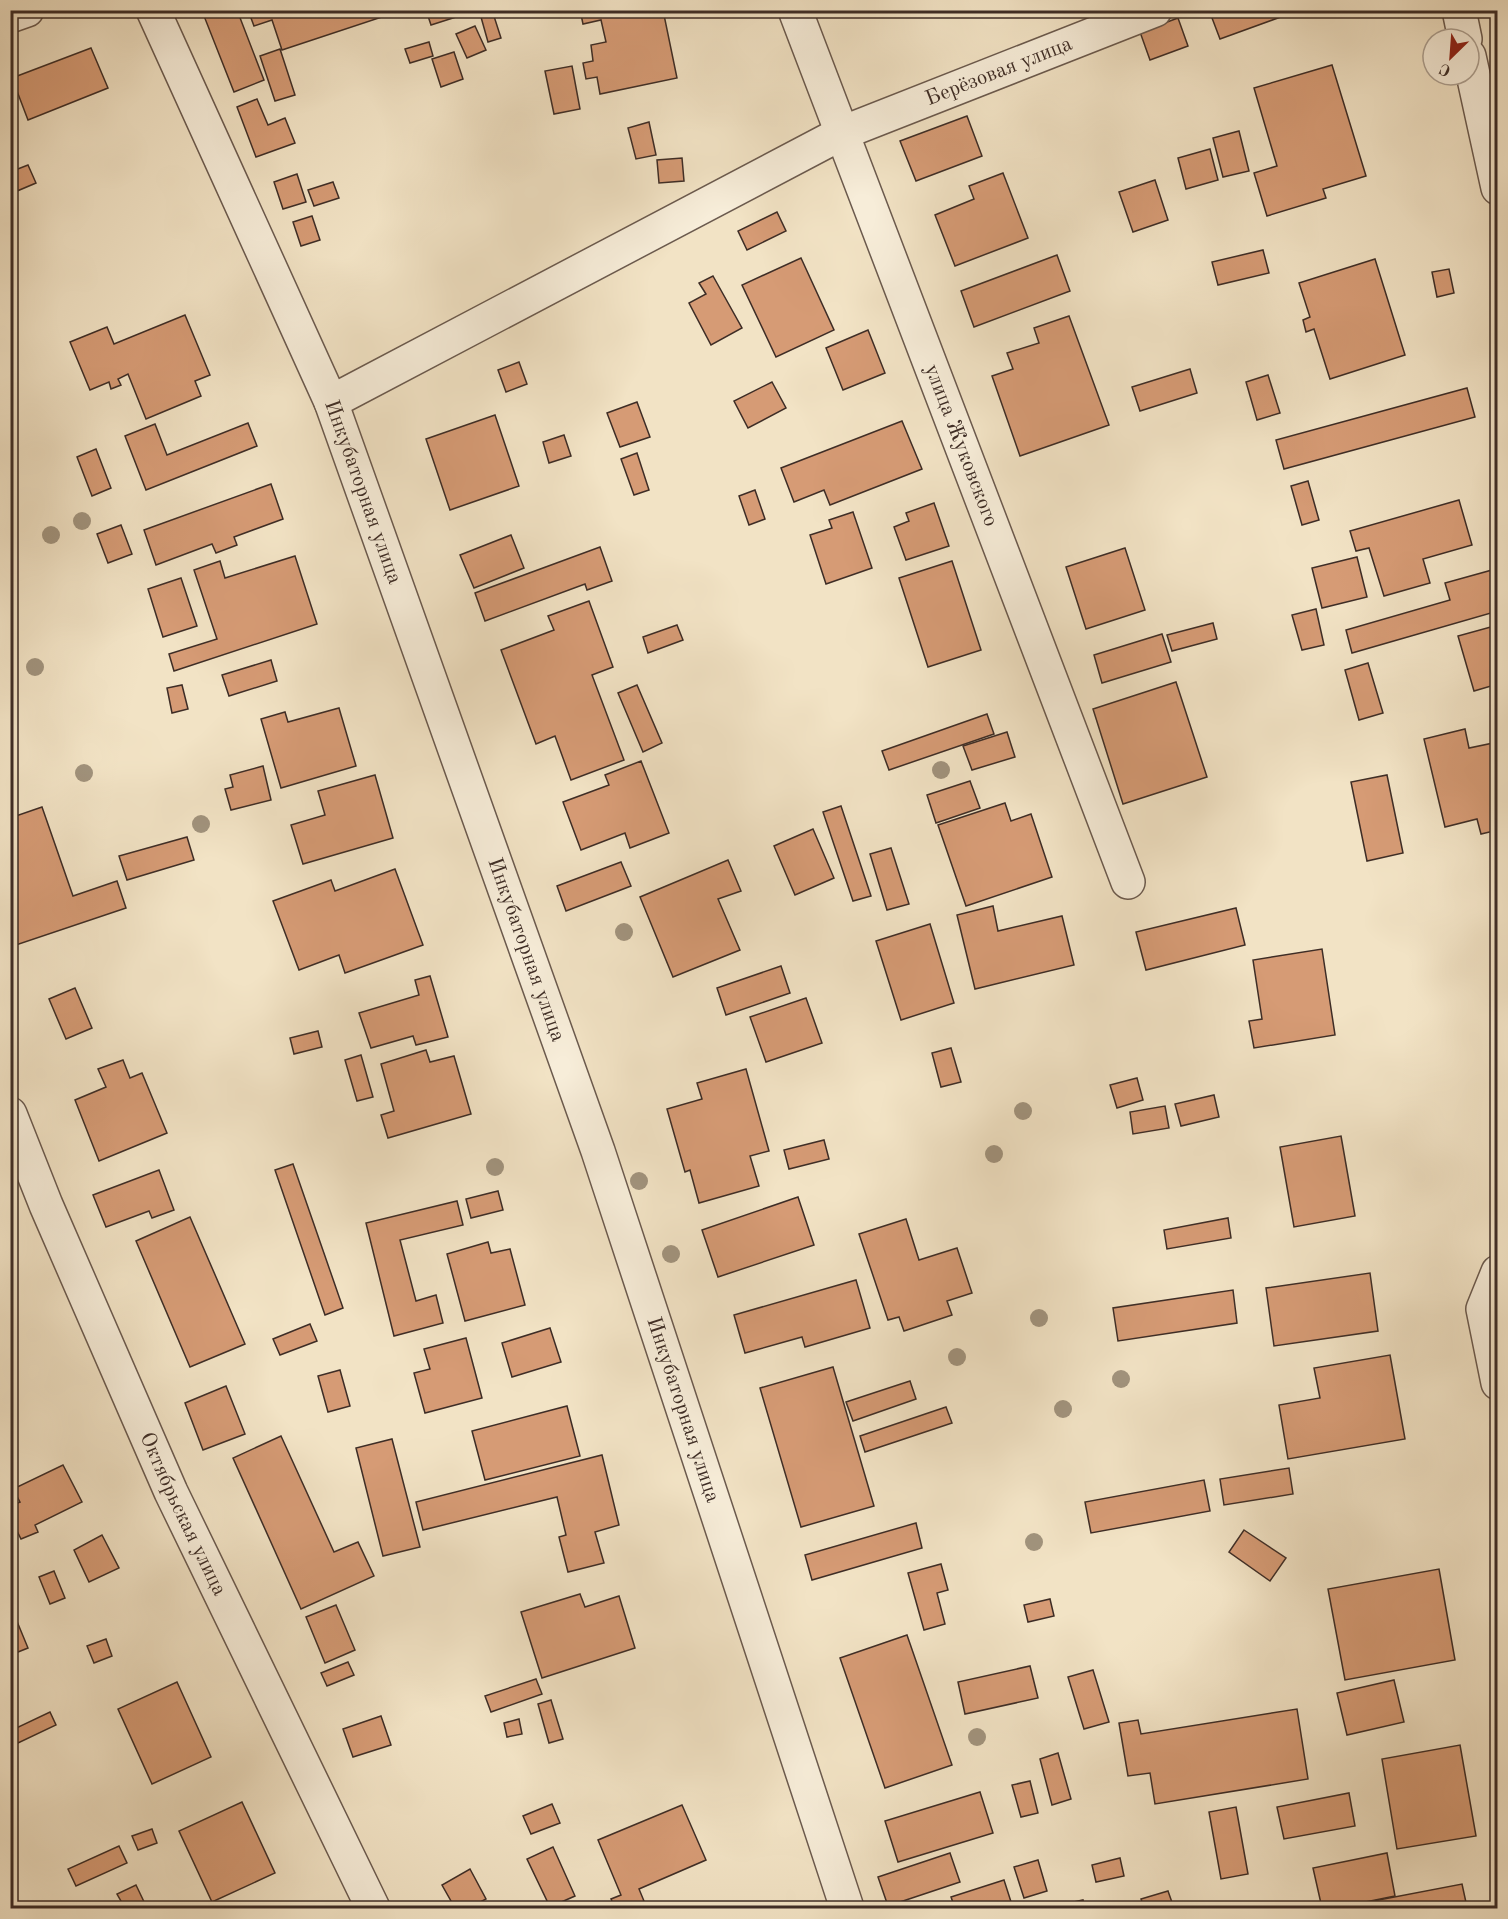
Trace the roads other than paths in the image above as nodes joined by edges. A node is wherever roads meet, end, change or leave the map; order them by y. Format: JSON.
{"nodes":[{"id":1,"x":27,"y":10,"type":"edge"},
{"id":2,"x":153,"y":10,"type":"edge"},
{"id":3,"x":795,"y":10,"type":"edge"},
{"id":4,"x":1155,"y":10,"type":"edge"},
{"id":5,"x":1459,"y":10,"type":"edge"},
{"id":6,"x":10,"y":16,"type":"edge"},
{"id":7,"x":1463,"y":27,"type":"edge"},
{"id":8,"x":1476,"y":87,"type":"edge"},
{"id":9,"x":842,"y":133,"type":"junction"},
{"id":10,"x":1497,"y":188,"type":"edge"},
{"id":11,"x":331,"y":402,"type":"junction"},
{"id":12,"x":1128,"y":882,"type":"dead end"},
{"id":13,"x":10,"y":1114,"type":"edge"},
{"id":14,"x":1497,"y":1272,"type":"edge"},
{"id":15,"x":1497,"y":1383,"type":"edge"},
{"id":16,"x":373,"y":1908,"type":"edge"},
{"id":17,"x":847,"y":1908,"type":"edge"}],
"edges":[{"from":1,"to":6,"type":"street"},
{"from":2,"to":11,"type":"street","name":"Инкубаторная улица"},
{"from":3,"to":9,"type":"street","name":"улица Жуковского"},
{"from":4,"to":9,"type":"street","name":"Берёзовая улица"},
{"from":5,"to":7,"type":"street"},
{"from":8,"to":10,"type":"street"},
{"from":9,"to":11,"type":"street","name":"Берёзовая улица"},
{"from":9,"to":12,"type":"street","name":"улица Жуковского"},
{"from":11,"to":17,"type":"street","name":"Инкубаторная улица"},
{"from":13,"to":16,"type":"street","name":"Октябрьская улица"},
{"from":14,"to":15,"type":"street"}]}
